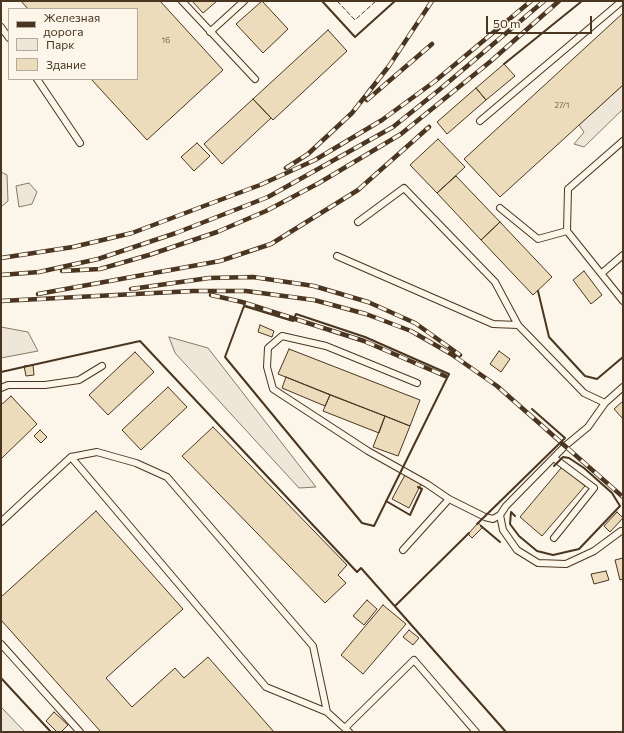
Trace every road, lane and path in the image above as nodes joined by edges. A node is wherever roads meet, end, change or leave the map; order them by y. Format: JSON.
{"nodes":[{"id":1,"x":182,"y":1,"type":"edge"},
{"id":2,"x":244,"y":1,"type":"edge"},
{"id":3,"x":622,"y":1,"type":"edge"},
{"id":4,"x":1,"y":27,"type":"edge"},
{"id":5,"x":210,"y":32,"type":"junction"},
{"id":6,"x":8,"y":37,"type":"edge"},
{"id":7,"x":255,"y":79,"type":"dead end"},
{"id":8,"x":38,"y":80,"type":"edge"},
{"id":9,"x":480,"y":121,"type":"dead end"},
{"id":10,"x":623,"y":141,"type":"edge"},
{"id":11,"x":80,"y":143,"type":"dead end"},
{"id":12,"x":500,"y":208,"type":"dead end"},
{"id":13,"x":358,"y":222,"type":"dead end"},
{"id":14,"x":567,"y":231,"type":"junction"},
{"id":15,"x":623,"y":255,"type":"edge"},
{"id":16,"x":337,"y":256,"type":"dead end"},
{"id":17,"x":602,"y":273,"type":"junction"},
{"id":18,"x":623,"y":301,"type":"edge"},
{"id":19,"x":518,"y":325,"type":"junction"},
{"id":20,"x":102,"y":366,"type":"dead end"},
{"id":21,"x":417,"y":383,"type":"dead end"},
{"id":22,"x":623,"y":387,"type":"edge"},
{"id":23,"x":1,"y":388,"type":"edge"},
{"id":24,"x":605,"y":403,"type":"junction"},
{"id":25,"x":71,"y":456,"type":"junction"},
{"id":26,"x":554,"y":458,"type":"junction"},
{"id":27,"x":449,"y":499,"type":"junction"},
{"id":28,"x":500,"y":515,"type":"junction"},
{"id":29,"x":1,"y":522,"type":"edge"},
{"id":30,"x":623,"y":531,"type":"edge"},
{"id":31,"x":554,"y":538,"type":"dead end"},
{"id":32,"x":403,"y":550,"type":"dead end"},
{"id":33,"x":1,"y":644,"type":"edge"},
{"id":34,"x":327,"y":712,"type":"junction"},
{"id":35,"x":347,"y":730,"type":"edge"},
{"id":36,"x":80,"y":732,"type":"edge"},
{"id":37,"x":476,"y":732,"type":"edge"}],
"edges":[{"from":1,"to":5,"type":"lane"},
{"from":2,"to":5,"type":"lane"},
{"from":3,"to":9,"type":"lane"},
{"from":4,"to":6,"type":"lane"},
{"from":5,"to":7,"type":"lane"},
{"from":8,"to":11,"type":"lane"},
{"from":10,"to":14,"type":"lane"},
{"from":12,"to":14,"type":"lane"},
{"from":13,"to":19,"type":"lane"},
{"from":14,"to":17,"type":"lane"},
{"from":15,"to":17,"type":"lane"},
{"from":16,"to":19,"type":"lane"},
{"from":17,"to":18,"type":"lane"},
{"from":19,"to":24,"type":"lane"},
{"from":20,"to":23,"type":"lane"},
{"from":21,"to":27,"type":"lane"},
{"from":22,"to":24,"type":"lane"},
{"from":24,"to":26,"type":"lane"},
{"from":25,"to":29,"type":"lane"},
{"from":25,"to":34,"type":"lane"},
{"from":25,"to":34,"type":"lane"},
{"from":26,"to":28,"type":"lane"},
{"from":26,"to":31,"type":"lane"},
{"from":27,"to":28,"type":"lane"},
{"from":27,"to":32,"type":"lane"},
{"from":28,"to":30,"type":"lane"},
{"from":33,"to":36,"type":"lane"},
{"from":34,"to":35,"type":"lane"},
{"from":35,"to":37,"type":"lane"}]}
